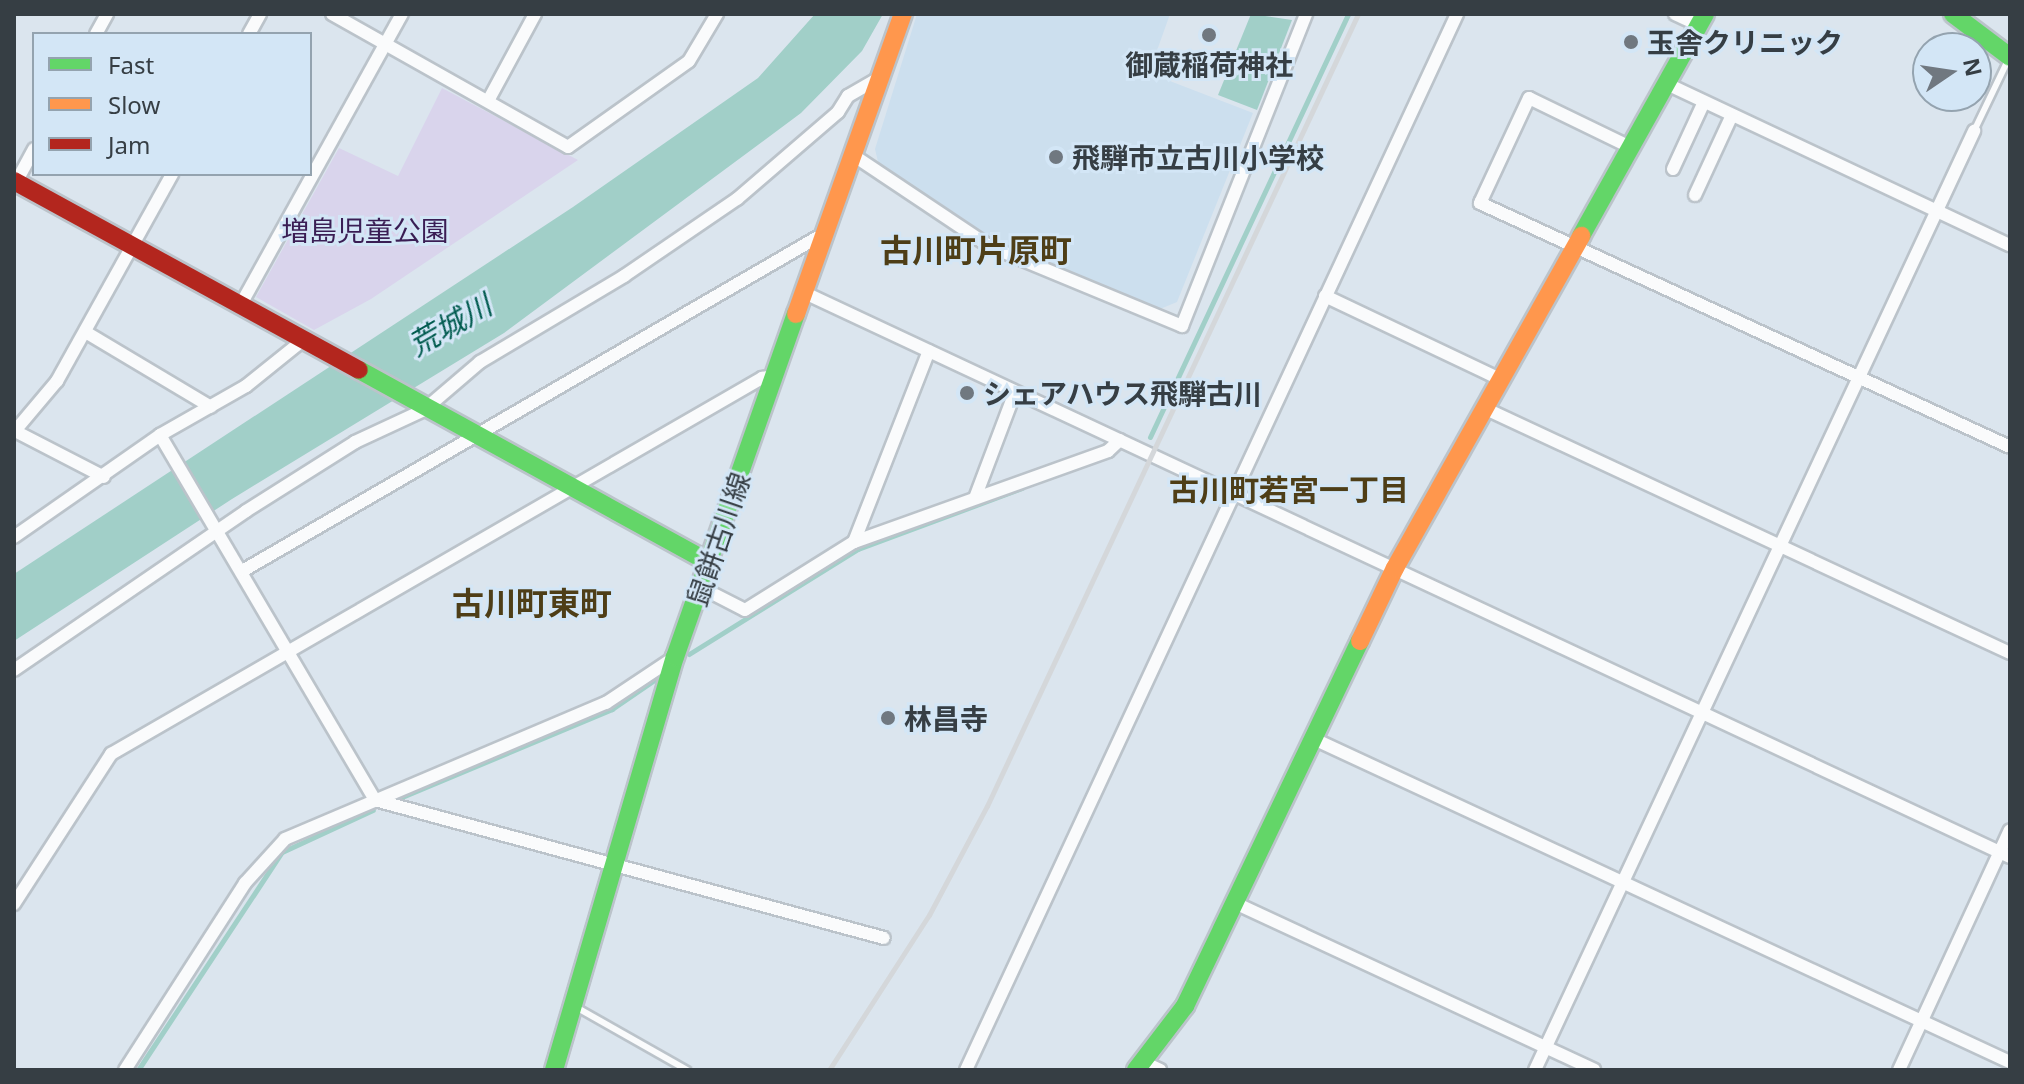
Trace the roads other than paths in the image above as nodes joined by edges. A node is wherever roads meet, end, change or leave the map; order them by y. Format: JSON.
{"nodes":[{"id":1,"x":107,"y":14,"type":"edge"},
{"id":2,"x":260,"y":14,"type":"edge"},
{"id":3,"x":332,"y":14,"type":"edge"},
{"id":4,"x":402,"y":14,"type":"edge"},
{"id":5,"x":535,"y":14,"type":"edge"},
{"id":6,"x":717,"y":14,"type":"edge"},
{"id":7,"x":903,"y":14,"type":"edge"},
{"id":8,"x":1306,"y":14,"type":"edge"},
{"id":9,"x":1457,"y":14,"type":"edge"},
{"id":10,"x":1675,"y":14,"type":"edge"},
{"id":11,"x":1953,"y":14,"type":"edge"},
{"id":12,"x":1702,"y":20,"type":"edge"},
{"id":13,"x":97,"y":32,"type":"edge"},
{"id":14,"x":250,"y":32,"type":"edge"},
{"id":15,"x":386,"y":44,"type":"junction"},
{"id":16,"x":2009,"y":55,"type":"edge"},
{"id":17,"x":878,"y":79,"type":"junction"},
{"id":18,"x":1665,"y":83,"type":"junction"},
{"id":19,"x":488,"y":101,"type":"junction"},
{"id":20,"x":1703,"y":104,"type":"junction"},
{"id":21,"x":1732,"y":115,"type":"junction"},
{"id":22,"x":1974,"y":131,"type":"joint"},
{"id":23,"x":1630,"y":147,"type":"junction"},
{"id":24,"x":32,"y":153,"type":"edge"},
{"id":25,"x":853,"y":155,"type":"junction"},
{"id":26,"x":1673,"y":169,"type":"dead end"},
{"id":27,"x":171,"y":176,"type":"edge"},
{"id":28,"x":15,"y":183,"type":"edge"},
{"id":29,"x":1695,"y":195,"type":"dead end"},
{"id":30,"x":1938,"y":211,"type":"junction"},
{"id":31,"x":825,"y":233,"type":"junction"},
{"id":32,"x":1575,"y":245,"type":"junction"},
{"id":33,"x":2010,"y":245,"type":"edge"},
{"id":34,"x":131,"y":248,"type":"junction"},
{"id":35,"x":805,"y":293,"type":"junction"},
{"id":36,"x":1325,"y":296,"type":"junction"},
{"id":37,"x":240,"y":306,"type":"junction"},
{"id":38,"x":87,"y":333,"type":"junction"},
{"id":39,"x":302,"y":341,"type":"junction"},
{"id":40,"x":929,"y":351,"type":"junction"},
{"id":41,"x":775,"y":376,"type":"junction"},
{"id":42,"x":1859,"y":376,"type":"junction"},
{"id":43,"x":1500,"y":379,"type":"junction"},
{"id":44,"x":1015,"y":392,"type":"junction"},
{"id":45,"x":211,"y":407,"type":"junction"},
{"id":46,"x":420,"y":407,"type":"junction"},
{"id":47,"x":1484,"y":408,"type":"junction"},
{"id":48,"x":14,"y":432,"type":"edge"},
{"id":49,"x":160,"y":435,"type":"junction"},
{"id":50,"x":476,"y":436,"type":"junction"},
{"id":51,"x":1120,"y":440,"type":"junction"},
{"id":52,"x":2010,"y":447,"type":"edge"},
{"id":53,"x":104,"y":477,"type":"junction"},
{"id":54,"x":570,"y":489,"type":"junction"},
{"id":55,"x":1232,"y":492,"type":"junction"},
{"id":56,"x":975,"y":498,"type":"junction"},
{"id":57,"x":221,"y":532,"type":"junction"},
{"id":58,"x":14,"y":537,"type":"edge"},
{"id":59,"x":854,"y":542,"type":"junction"},
{"id":60,"x":1781,"y":544,"type":"junction"},
{"id":61,"x":710,"y":563,"type":"junction"},
{"id":62,"x":1395,"y":568,"type":"junction"},
{"id":63,"x":244,"y":570,"type":"junction"},
{"id":64,"x":702,"y":588,"type":"junction"},
{"id":65,"x":290,"y":651,"type":"junction"},
{"id":66,"x":2010,"y":653,"type":"edge"},
{"id":67,"x":675,"y":657,"type":"junction"},
{"id":68,"x":14,"y":670,"type":"edge"},
{"id":69,"x":1702,"y":713,"type":"junction"},
{"id":70,"x":1314,"y":739,"type":"junction"},
{"id":71,"x":375,"y":800,"type":"junction"},
{"id":72,"x":2010,"y":830,"type":"edge"},
{"id":73,"x":2005,"y":854,"type":"edge"},
{"id":74,"x":611,"y":865,"type":"junction"},
{"id":75,"x":1623,"y":881,"type":"junction"},
{"id":76,"x":1235,"y":903,"type":"junction"},
{"id":77,"x":14,"y":904,"type":"edge"},
{"id":78,"x":884,"y":938,"type":"dead end"},
{"id":79,"x":573,"y":1005,"type":"junction"},
{"id":80,"x":1922,"y":1022,"type":"junction"},
{"id":81,"x":1545,"y":1047,"type":"junction"},
{"id":82,"x":2010,"y":1062,"type":"edge"},
{"id":83,"x":1139,"y":1066,"type":"edge"},
{"id":84,"x":125,"y":1070,"type":"edge"},
{"id":85,"x":554,"y":1070,"type":"edge"},
{"id":86,"x":687,"y":1070,"type":"edge"},
{"id":87,"x":966,"y":1070,"type":"edge"},
{"id":88,"x":1160,"y":1070,"type":"edge"},
{"id":89,"x":1535,"y":1070,"type":"edge"},
{"id":90,"x":1594,"y":1070,"type":"edge"},
{"id":91,"x":1899,"y":1070,"type":"edge"}],
"edges":[{"from":1,"to":13,"type":"street"},
{"from":2,"to":14,"type":"street"},
{"from":3,"to":15,"type":"street"},
{"from":4,"to":15,"type":"street"},
{"from":5,"to":19,"type":"street"},
{"from":6,"to":19,"type":"street"},
{"from":7,"to":17,"type":"street","name":"鼠餅古川線"},
{"from":8,"to":25,"type":"street"},
{"from":9,"to":36,"type":"street"},
{"from":10,"to":12,"type":"street"},
{"from":11,"to":16,"type":"street"},
{"from":12,"to":18,"type":"street"},
{"from":15,"to":19,"type":"street"},
{"from":15,"to":37,"type":"street"},
{"from":16,"to":22,"type":"lane"},
{"from":17,"to":25,"type":"street","name":"鼠餅古川線"},
{"from":17,"to":46,"type":"street"},
{"from":18,"to":20,"type":"street"},
{"from":18,"to":23,"type":"street"},
{"from":20,"to":21,"type":"street"},
{"from":20,"to":26,"type":"street"},
{"from":21,"to":29,"type":"street"},
{"from":21,"to":30,"type":"street"},
{"from":22,"to":30,"type":"street"},
{"from":23,"to":32,"type":"street"},
{"from":23,"to":32,"type":"street"},
{"from":24,"to":28,"type":"street"},
{"from":25,"to":31,"type":"street","name":"鼠餅古川線"},
{"from":27,"to":34,"type":"street"},
{"from":28,"to":34,"type":"street"},
{"from":30,"to":33,"type":"street"},
{"from":30,"to":42,"type":"street"},
{"from":31,"to":35,"type":"street","name":"鼠餅古川線"},
{"from":31,"to":50,"type":"street"},
{"from":32,"to":42,"type":"street"},
{"from":32,"to":43,"type":"street"},
{"from":34,"to":37,"type":"street"},
{"from":34,"to":38,"type":"street"},
{"from":35,"to":40,"type":"street"},
{"from":35,"to":41,"type":"street","name":"鼠餅古川線"},
{"from":36,"to":43,"type":"street"},
{"from":36,"to":55,"type":"street"},
{"from":37,"to":39,"type":"street"},
{"from":38,"to":45,"type":"street"},
{"from":38,"to":48,"type":"street"},
{"from":39,"to":45,"type":"street"},
{"from":39,"to":46,"type":"street"},
{"from":40,"to":44,"type":"street"},
{"from":40,"to":59,"type":"street"},
{"from":41,"to":54,"type":"street"},
{"from":41,"to":61,"type":"street","name":"鼠餅古川線"},
{"from":42,"to":52,"type":"street"},
{"from":42,"to":60,"type":"street"},
{"from":43,"to":47,"type":"street"},
{"from":44,"to":51,"type":"street"},
{"from":44,"to":56,"type":"street"},
{"from":45,"to":49,"type":"street"},
{"from":46,"to":50,"type":"street"},
{"from":46,"to":57,"type":"street"},
{"from":47,"to":60,"type":"street"},
{"from":47,"to":62,"type":"street"},
{"from":48,"to":53,"type":"street"},
{"from":49,"to":53,"type":"street"},
{"from":49,"to":57,"type":"street"},
{"from":50,"to":54,"type":"street"},
{"from":50,"to":63,"type":"street"},
{"from":51,"to":55,"type":"street"},
{"from":51,"to":56,"type":"street"},
{"from":53,"to":58,"type":"street"},
{"from":54,"to":61,"type":"street"},
{"from":54,"to":65,"type":"street"},
{"from":55,"to":62,"type":"street"},
{"from":55,"to":87,"type":"street"},
{"from":56,"to":59,"type":"street"},
{"from":57,"to":63,"type":"street"},
{"from":57,"to":68,"type":"street"},
{"from":59,"to":64,"type":"street"},
{"from":60,"to":66,"type":"street"},
{"from":60,"to":69,"type":"street"},
{"from":61,"to":64,"type":"street","name":"鼠餅古川線"},
{"from":62,"to":69,"type":"street"},
{"from":62,"to":70,"type":"street"},
{"from":63,"to":65,"type":"street"},
{"from":64,"to":67,"type":"street","name":"鼠餅古川線"},
{"from":65,"to":71,"type":"street"},
{"from":65,"to":77,"type":"street"},
{"from":67,"to":71,"type":"street"},
{"from":67,"to":74,"type":"street","name":"鼠餅古川線"},
{"from":69,"to":73,"type":"street"},
{"from":69,"to":75,"type":"street"},
{"from":70,"to":75,"type":"street"},
{"from":70,"to":76,"type":"street"},
{"from":71,"to":74,"type":"street"},
{"from":71,"to":84,"type":"street"},
{"from":72,"to":73,"type":"street"},
{"from":73,"to":80,"type":"street"},
{"from":74,"to":78,"type":"street"},
{"from":74,"to":79,"type":"street","name":"鼠餅古川線"},
{"from":75,"to":80,"type":"street"},
{"from":75,"to":81,"type":"street"},
{"from":76,"to":81,"type":"street"},
{"from":76,"to":83,"type":"street"},
{"from":79,"to":85,"type":"street","name":"鼠餅古川線"},
{"from":79,"to":86,"type":"lane"},
{"from":80,"to":82,"type":"street"},
{"from":80,"to":91,"type":"street"},
{"from":81,"to":89,"type":"street"},
{"from":81,"to":90,"type":"street"},
{"from":83,"to":88,"type":"street"}]}
